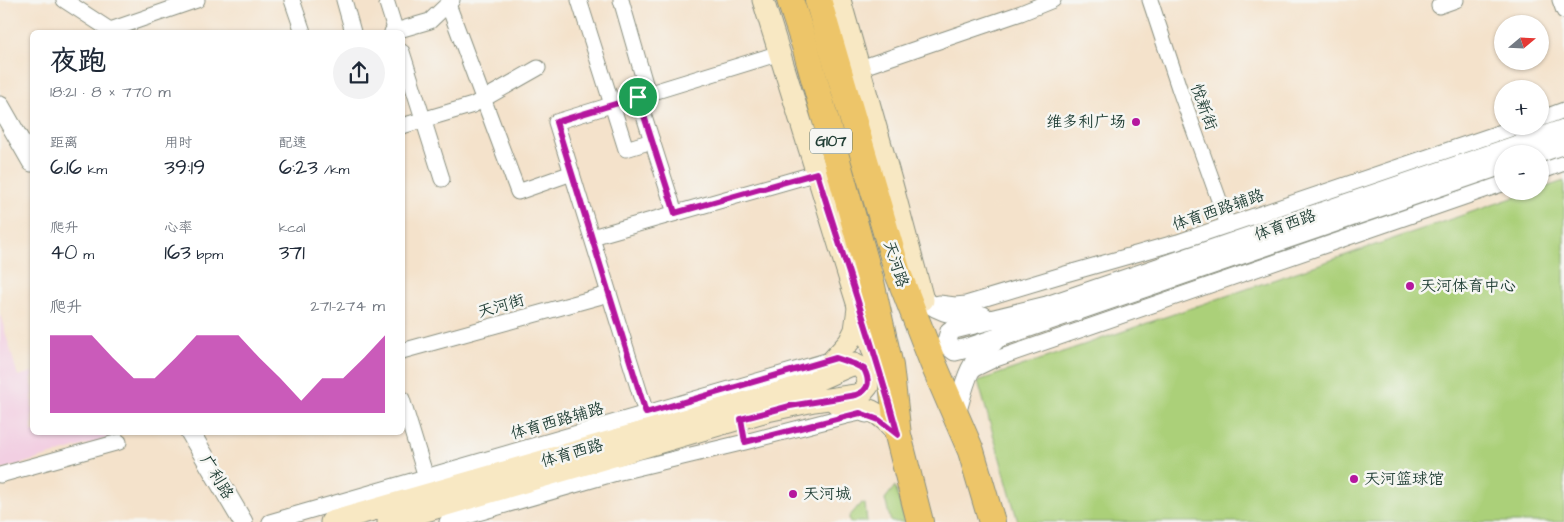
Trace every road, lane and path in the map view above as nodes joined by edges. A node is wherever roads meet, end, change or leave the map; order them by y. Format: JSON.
{"nodes":[{"id":1,"x":64,"y":0,"type":"edge"},
{"id":2,"x":196,"y":0,"type":"edge"},
{"id":3,"x":292,"y":0,"type":"edge"},
{"id":4,"x":344,"y":0,"type":"edge"},
{"id":5,"x":386,"y":0,"type":"edge"},
{"id":6,"x":579,"y":0,"type":"edge"},
{"id":7,"x":621,"y":0,"type":"edge"},
{"id":8,"x":763,"y":0,"type":"edge"},
{"id":9,"x":790,"y":0,"type":"edge"},
{"id":10,"x":818,"y":0,"type":"edge"},
{"id":11,"x":840,"y":0,"type":"edge"},
{"id":12,"x":1052,"y":0,"type":"edge"},
{"id":13,"x":1150,"y":0,"type":"edge"},
{"id":14,"x":1456,"y":0,"type":"edge"},
{"id":15,"x":1560,"y":0,"type":"edge"},
{"id":16,"x":450,"y":2,"type":"edge"},
{"id":17,"x":1439,"y":6,"type":"dead end"},
{"id":18,"x":1564,"y":11,"type":"edge"},
{"id":19,"x":302,"y":30,"type":"edge"},
{"id":20,"x":352,"y":30,"type":"edge"},
{"id":21,"x":395,"y":30,"type":"edge"},
{"id":22,"x":399,"y":30,"type":"edge"},
{"id":23,"x":780,"y":53,"type":"junction"},
{"id":24,"x":405,"y":62,"type":"edge"},
{"id":25,"x":538,"y":68,"type":"dead end"},
{"id":26,"x":860,"y":68,"type":"junction"},
{"id":27,"x":643,"y":96,"type":"junction"},
{"id":28,"x":612,"y":105,"type":"junction"},
{"id":29,"x":0,"y":106,"type":"edge"},
{"id":30,"x":1564,"y":110,"type":"edge"},
{"id":31,"x":1549,"y":116,"type":"edge"},
{"id":32,"x":405,"y":125,"type":"edge"},
{"id":33,"x":1564,"y":129,"type":"edge"},
{"id":34,"x":1498,"y":135,"type":"edge"},
{"id":35,"x":652,"y":141,"type":"junction"},
{"id":36,"x":1564,"y":144,"type":"edge"},
{"id":37,"x":1549,"y":149,"type":"edge"},
{"id":38,"x":30,"y":158,"type":"edge"},
{"id":39,"x":1564,"y":163,"type":"edge"},
{"id":40,"x":1494,"y":168,"type":"edge"},
{"id":41,"x":1549,"y":169,"type":"edge"},
{"id":42,"x":572,"y":173,"type":"junction"},
{"id":43,"x":817,"y":173,"type":"junction"},
{"id":44,"x":1402,"y":176,"type":"junction"},
{"id":45,"x":442,"y":179,"type":"dead end"},
{"id":46,"x":1494,"y":187,"type":"edge"},
{"id":47,"x":675,"y":213,"type":"junction"},
{"id":48,"x":1228,"y":225,"type":"junction"},
{"id":49,"x":592,"y":237,"type":"junction"},
{"id":50,"x":898,"y":273,"type":"junction"},
{"id":51,"x":609,"y":294,"type":"junction"},
{"id":52,"x":923,"y":300,"type":"junction"},
{"id":53,"x":858,"y":306,"type":"junction"},
{"id":54,"x":1004,"y":317,"type":"junction"},
{"id":55,"x":1000,"y":337,"type":"junction"},
{"id":56,"x":405,"y":350,"type":"edge"},
{"id":57,"x":845,"y":361,"type":"junction"},
{"id":58,"x":933,"y":363,"type":"junction"},
{"id":59,"x":968,"y":372,"type":"junction"},
{"id":60,"x":813,"y":391,"type":"junction"},
{"id":61,"x":405,"y":409,"type":"edge"},
{"id":62,"x":646,"y":413,"type":"junction"},
{"id":63,"x":956,"y":414,"type":"junction"},
{"id":64,"x":741,"y":419,"type":"junction"},
{"id":65,"x":192,"y":435,"type":"edge"},
{"id":66,"x":898,"y":435,"type":"junction"},
{"id":67,"x":119,"y":442,"type":"dead end"},
{"id":68,"x":745,"y":442,"type":"junction"},
{"id":69,"x":0,"y":475,"type":"edge"},
{"id":70,"x":429,"y":485,"type":"junction"},
{"id":71,"x":243,"y":522,"type":"edge"},
{"id":72,"x":270,"y":522,"type":"edge"},
{"id":73,"x":331,"y":522,"type":"edge"},
{"id":74,"x":388,"y":522,"type":"edge"},
{"id":75,"x":447,"y":522,"type":"edge"},
{"id":76,"x":920,"y":522,"type":"edge"},
{"id":77,"x":992,"y":522,"type":"edge"}],
"edges":[{"from":1,"to":2,"type":"street"},
{"from":3,"to":19,"type":"street"},
{"from":4,"to":20,"type":"street"},
{"from":5,"to":21,"type":"street"},
{"from":6,"to":28,"type":"street"},
{"from":7,"to":27,"type":"street"},
{"from":8,"to":23,"type":"main road"},
{"from":9,"to":66,"type":"highway","name":"天河路","number":"G107"},
{"from":10,"to":50,"type":"highway","name":"天河路","number":"G107"},
{"from":11,"to":26,"type":"main road"},
{"from":12,"to":26,"type":"street"},
{"from":13,"to":48,"type":"street","name":"悦新街"},
{"from":14,"to":17,"type":"street"},
{"from":15,"to":18,"type":"street"},
{"from":16,"to":22,"type":"street"},
{"from":16,"to":42,"type":"street"},
{"from":23,"to":27,"type":"street"},
{"from":23,"to":43,"type":"main road"},
{"from":24,"to":45,"type":"street"},
{"from":25,"to":32,"type":"street"},
{"from":26,"to":52,"type":"main road"},
{"from":27,"to":28,"type":"street"},
{"from":27,"to":35,"type":"street"},
{"from":28,"to":35,"type":"street"},
{"from":28,"to":42,"type":"street"},
{"from":29,"to":38,"type":"street"},
{"from":30,"to":31,"type":"street"},
{"from":33,"to":44,"type":"street","name":"体育西路"},
{"from":34,"to":44,"type":"street","name":"体育西路辅路"},
{"from":35,"to":47,"type":"street"},
{"from":36,"to":37,"type":"street"},
{"from":39,"to":41,"type":"street"},
{"from":40,"to":55,"type":"street","name":"体育西路"},
{"from":42,"to":49,"type":"street"},
{"from":43,"to":47,"type":"street"},
{"from":43,"to":53,"type":"main road"},
{"from":44,"to":48,"type":"street","name":"体育西路辅路"},
{"from":44,"to":54,"type":"street","name":"体育西路"},
{"from":46,"to":59,"type":"street"},
{"from":47,"to":49,"type":"street"},
{"from":48,"to":52,"type":"street","name":"体育西路辅路"},
{"from":49,"to":51,"type":"street"},
{"from":50,"to":52,"type":"street"},
{"from":50,"to":58,"type":"highway","name":"天河路","number":"G107"},
{"from":51,"to":56,"type":"street","name":"天河街"},
{"from":51,"to":62,"type":"street"},
{"from":52,"to":54,"type":"street"},
{"from":52,"to":58,"type":"street"},
{"from":53,"to":57,"type":"main road"},
{"from":53,"to":66,"type":"main road"},
{"from":54,"to":55,"type":"street","name":"体育西路"},
{"from":55,"to":59,"type":"street"},
{"from":57,"to":60,"type":"main road"},
{"from":57,"to":60,"type":"main road"},
{"from":57,"to":62,"type":"street","name":"体育西路辅路"},
{"from":58,"to":63,"type":"highway","name":"天河路","number":"G107"},
{"from":59,"to":63,"type":"street"},
{"from":60,"to":64,"type":"main road","name":"体育西路"},
{"from":60,"to":66,"type":"main road"},
{"from":60,"to":70,"type":"main road","name":"体育西路"},
{"from":61,"to":70,"type":"street"},
{"from":62,"to":70,"type":"street","name":"体育西路辅路"},
{"from":63,"to":77,"type":"highway","name":"天河路","number":"G107"},
{"from":64,"to":68,"type":"street"},
{"from":64,"to":74,"type":"main road","name":"体育西路"},
{"from":65,"to":71,"type":"street","name":"广利路"},
{"from":66,"to":68,"type":"street"},
{"from":66,"to":76,"type":"highway","name":"天河路","number":"G107"},
{"from":67,"to":69,"type":"street"},
{"from":68,"to":75,"type":"street"},
{"from":70,"to":72,"type":"street","name":"体育西路辅路"},
{"from":70,"to":73,"type":"main road","name":"体育西路"}]}
